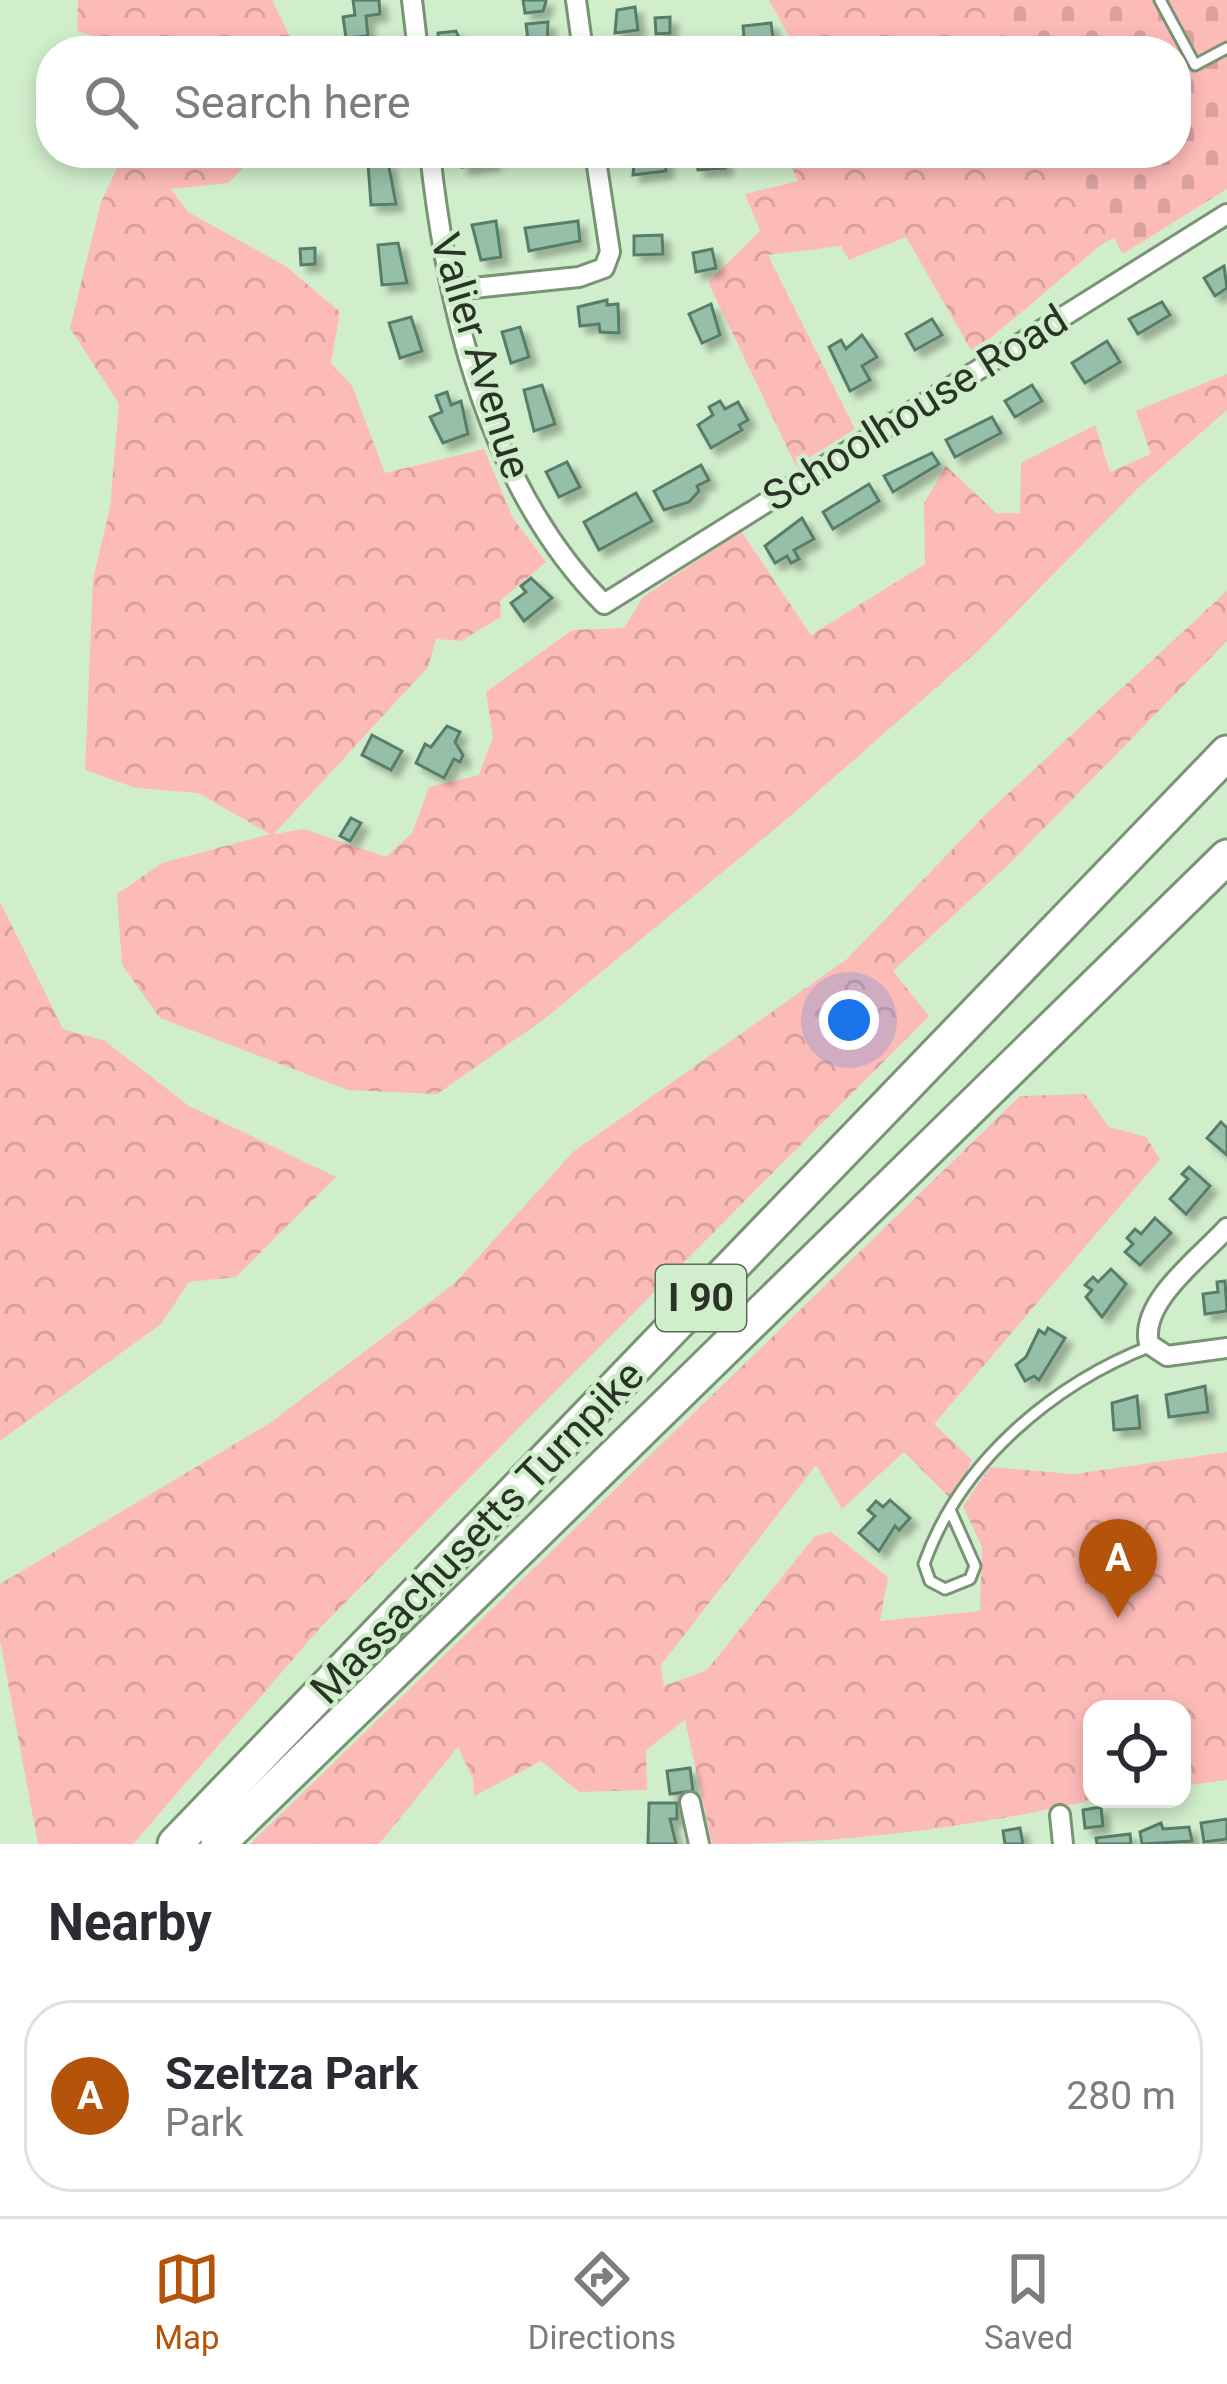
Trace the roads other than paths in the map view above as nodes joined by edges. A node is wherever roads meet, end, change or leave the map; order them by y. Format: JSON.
{"nodes":[{"id":1,"x":412,"y":0,"type":"edge"},
{"id":2,"x":576,"y":0,"type":"edge"},
{"id":3,"x":1160,"y":0,"type":"edge"},
{"id":4,"x":416,"y":36,"type":"edge"},
{"id":5,"x":581,"y":36,"type":"edge"},
{"id":6,"x":1179,"y":36,"type":"edge"},
{"id":7,"x":1227,"y":48,"type":"edge"},
{"id":8,"x":1191,"y":58,"type":"edge"},
{"id":9,"x":433,"y":168,"type":"edge"},
{"id":10,"x":597,"y":168,"type":"edge"},
{"id":11,"x":1227,"y":214,"type":"edge"},
{"id":12,"x":454,"y":290,"type":"junction"},
{"id":13,"x":603,"y":604,"type":"joint"},
{"id":14,"x":1227,"y":753,"type":"edge"},
{"id":15,"x":1227,"y":857,"type":"edge"},
{"id":16,"x":1227,"y":1228,"type":"edge"},
{"id":17,"x":1151,"y":1346,"type":"junction"},
{"id":18,"x":1227,"y":1348,"type":"edge"},
{"id":19,"x":951,"y":1512,"type":"junction"},
{"id":20,"x":690,"y":1802,"type":"dead end"},
{"id":21,"x":1060,"y":1815,"type":"dead end"},
{"id":22,"x":175,"y":1844,"type":"edge"},
{"id":23,"x":218,"y":1844,"type":"edge"},
{"id":24,"x":699,"y":1844,"type":"edge"},
{"id":25,"x":1063,"y":1844,"type":"edge"}],
"edges":[{"from":1,"to":4,"type":"street"},
{"from":2,"to":5,"type":"street"},
{"from":3,"to":6,"type":"lane"},
{"from":7,"to":8,"type":"lane"},
{"from":9,"to":12,"type":"street","name":"Valier Avenue"},
{"from":10,"to":12,"type":"street"},
{"from":11,"to":13,"type":"street","name":"Schoolhouse Road"},
{"from":12,"to":13,"type":"street","name":"Valier Avenue"},
{"from":14,"to":22,"type":"highway","name":"Massachusetts Turnpike","number":"I 90"},
{"from":15,"to":23,"type":"highway","name":"Massachusetts Turnpike","number":"I 90"},
{"from":16,"to":17,"type":"street"},
{"from":17,"to":18,"type":"street"},
{"from":17,"to":19,"type":"lane"},
{"from":19,"to":19,"type":"lane"},
{"from":20,"to":24,"type":"street"},
{"from":21,"to":25,"type":"street"}]}
